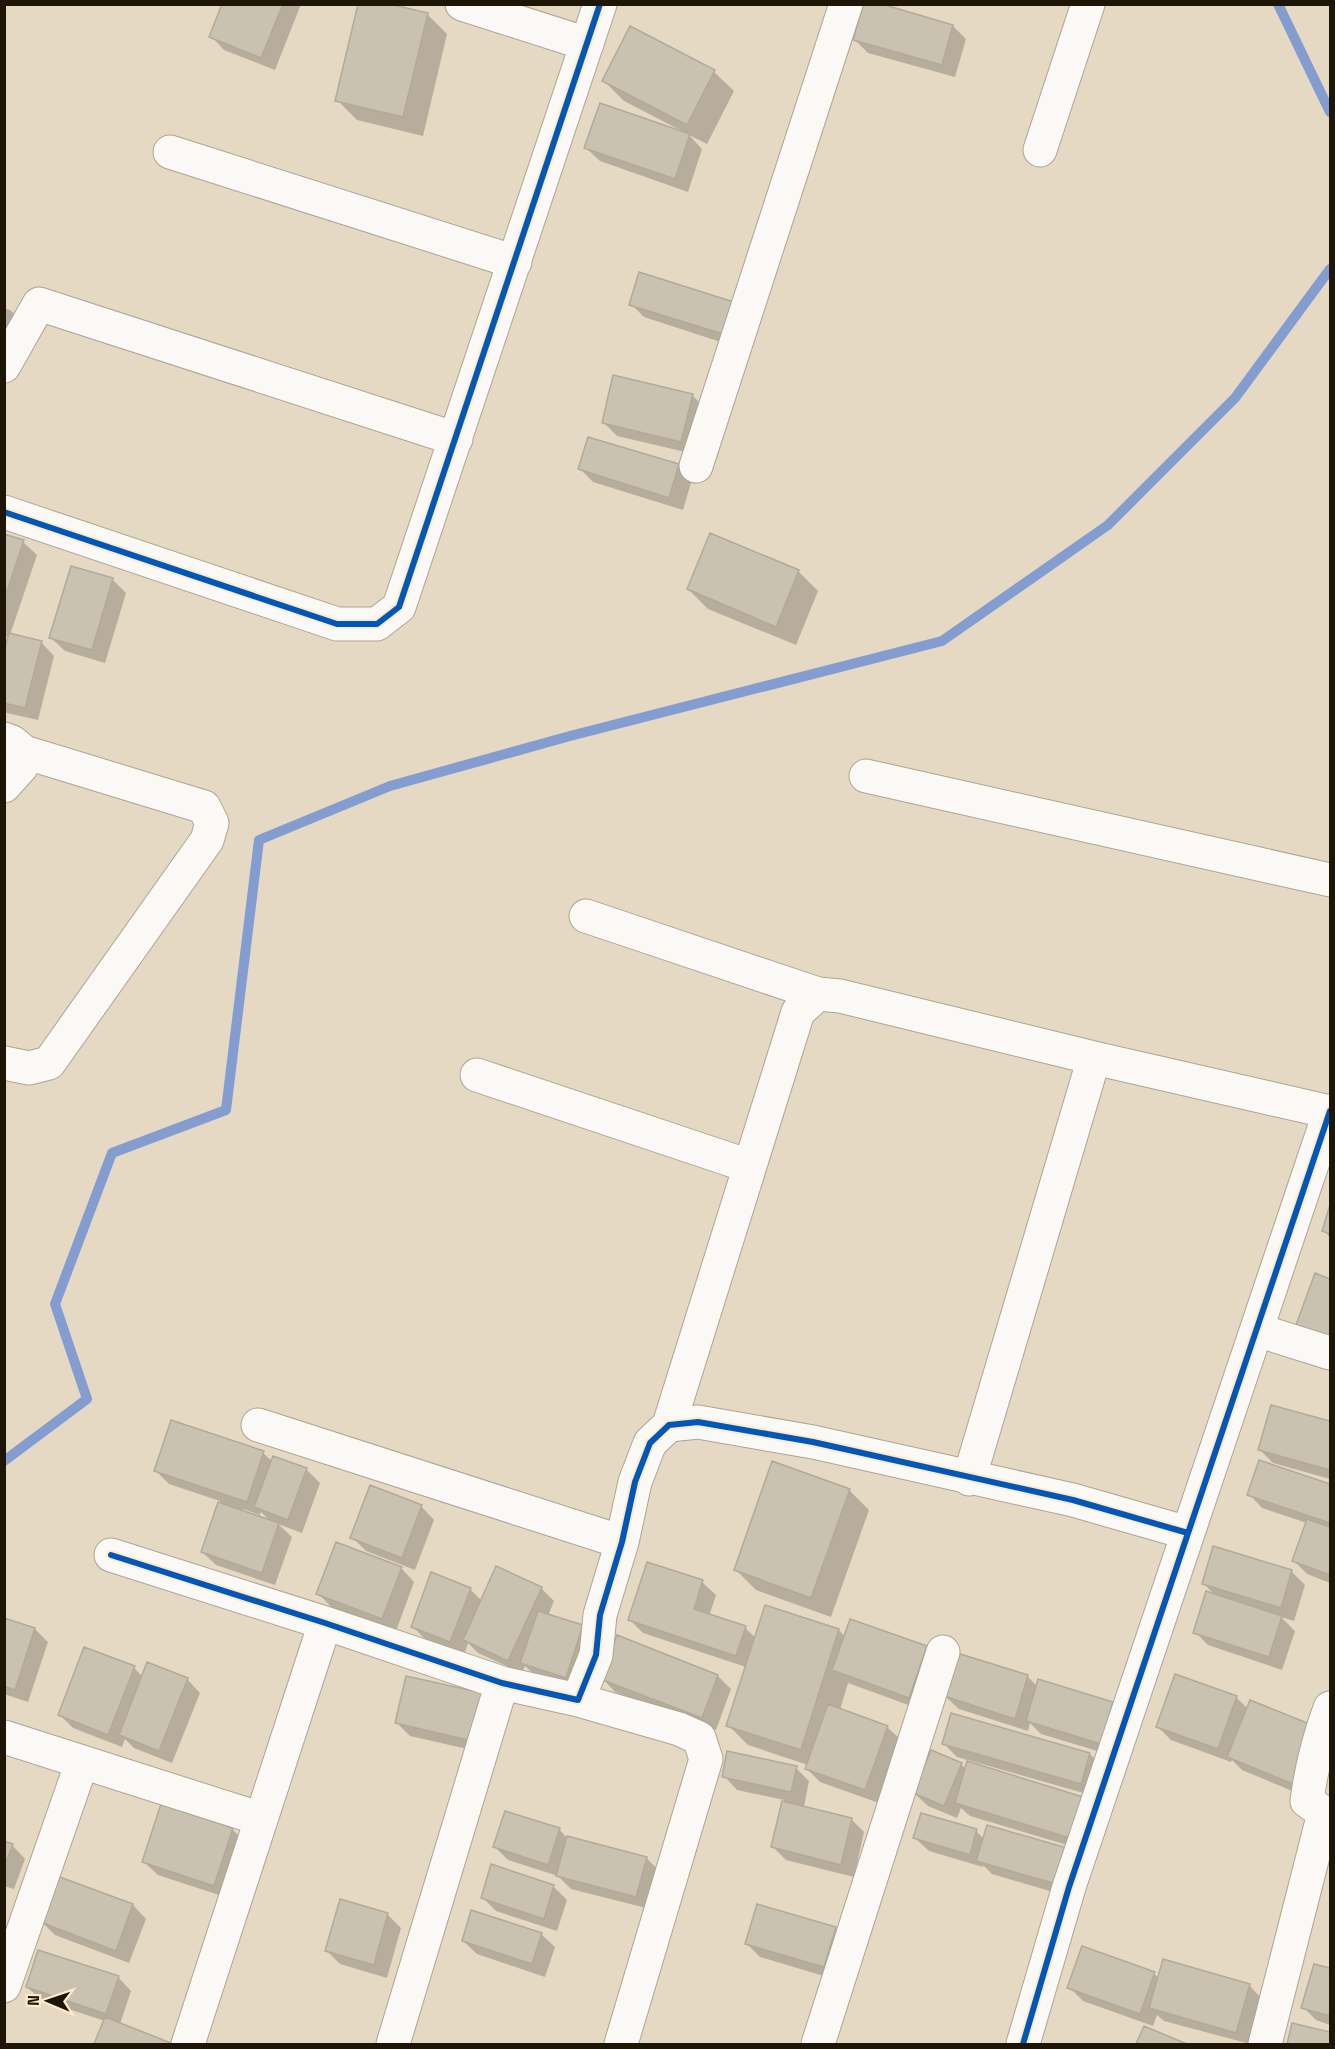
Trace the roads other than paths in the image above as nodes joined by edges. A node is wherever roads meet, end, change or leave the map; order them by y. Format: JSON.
{"nodes":[{"id":1,"x":462,"y":4,"type":"edge"},
{"id":2,"x":600,"y":4,"type":"edge"},
{"id":3,"x":846,"y":4,"type":"edge"},
{"id":4,"x":1088,"y":4,"type":"edge"},
{"id":5,"x":587,"y":44,"type":"junction"},
{"id":6,"x":1040,"y":150,"type":"dead end"},
{"id":7,"x":170,"y":152,"type":"dead end"},
{"id":8,"x":515,"y":262,"type":"junction"},
{"id":9,"x":4,"y":366,"type":"edge"},
{"id":10,"x":456,"y":439,"type":"junction"},
{"id":11,"x":696,"y":466,"type":"dead end"},
{"id":12,"x":4,"y":512,"type":"edge"},
{"id":13,"x":14,"y":746,"type":"edge"},
{"id":14,"x":866,"y":776,"type":"dead end"},
{"id":15,"x":4,"y":786,"type":"edge"},
{"id":16,"x":1330,"y":880,"type":"edge"},
{"id":17,"x":586,"y":916,"type":"dead end"},
{"id":18,"x":818,"y":994,"type":"junction"},
{"id":19,"x":1094,"y":1058,"type":"junction"},
{"id":20,"x":4,"y":1063,"type":"edge"},
{"id":21,"x":477,"y":1075,"type":"dead end"},
{"id":22,"x":1330,"y":1112,"type":"edge"},
{"id":23,"x":749,"y":1166,"type":"junction"},
{"id":24,"x":1257,"y":1330,"type":"junction"},
{"id":25,"x":1330,"y":1353,"type":"edge"},
{"id":26,"x":258,"y":1425,"type":"dead end"},
{"id":27,"x":669,"y":1425,"type":"junction"},
{"id":28,"x":969,"y":1479,"type":"junction"},
{"id":29,"x":1188,"y":1533,"type":"junction"},
{"id":30,"x":622,"y":1542,"type":"junction"},
{"id":31,"x":111,"y":1555,"type":"dead end"},
{"id":32,"x":325,"y":1623,"type":"junction"},
{"id":33,"x":943,"y":1652,"type":"dead end"},
{"id":34,"x":502,"y":1683,"type":"junction"},
{"id":35,"x":578,"y":1700,"type":"junction"},
{"id":36,"x":1330,"y":1708,"type":"edge"},
{"id":37,"x":4,"y":1737,"type":"edge"},
{"id":38,"x":82,"y":1762,"type":"junction"},
{"id":39,"x":261,"y":1819,"type":"junction"},
{"id":40,"x":4,"y":1986,"type":"edge"},
{"id":41,"x":188,"y":2044,"type":"edge"},
{"id":42,"x":393,"y":2044,"type":"edge"},
{"id":43,"x":621,"y":2044,"type":"edge"},
{"id":44,"x":818,"y":2044,"type":"edge"},
{"id":45,"x":1023,"y":2044,"type":"edge"},
{"id":46,"x":1265,"y":2044,"type":"edge"}],
"edges":[{"from":1,"to":5,"type":"street"},
{"from":2,"to":5,"type":"street"},
{"from":3,"to":11,"type":"street"},
{"from":4,"to":6,"type":"street"},
{"from":5,"to":8,"type":"street"},
{"from":7,"to":8,"type":"street"},
{"from":8,"to":10,"type":"street"},
{"from":9,"to":10,"type":"street"},
{"from":10,"to":12,"type":"street"},
{"from":13,"to":15,"type":"street"},
{"from":13,"to":20,"type":"street"},
{"from":14,"to":16,"type":"street"},
{"from":17,"to":18,"type":"street"},
{"from":18,"to":19,"type":"street"},
{"from":18,"to":23,"type":"street"},
{"from":19,"to":22,"type":"street"},
{"from":19,"to":28,"type":"street"},
{"from":21,"to":23,"type":"street"},
{"from":22,"to":24,"type":"street"},
{"from":23,"to":27,"type":"street"},
{"from":24,"to":25,"type":"street"},
{"from":24,"to":29,"type":"street"},
{"from":26,"to":30,"type":"street"},
{"from":27,"to":28,"type":"street"},
{"from":27,"to":30,"type":"street"},
{"from":28,"to":29,"type":"street"},
{"from":29,"to":45,"type":"street"},
{"from":30,"to":35,"type":"street"},
{"from":31,"to":32,"type":"street"},
{"from":32,"to":34,"type":"street"},
{"from":32,"to":39,"type":"street"},
{"from":33,"to":44,"type":"street"},
{"from":34,"to":35,"type":"street"},
{"from":34,"to":42,"type":"street"},
{"from":35,"to":43,"type":"street"},
{"from":36,"to":46,"type":"street"},
{"from":37,"to":38,"type":"street"},
{"from":38,"to":39,"type":"street"},
{"from":38,"to":40,"type":"street"},
{"from":39,"to":41,"type":"street"}]}
